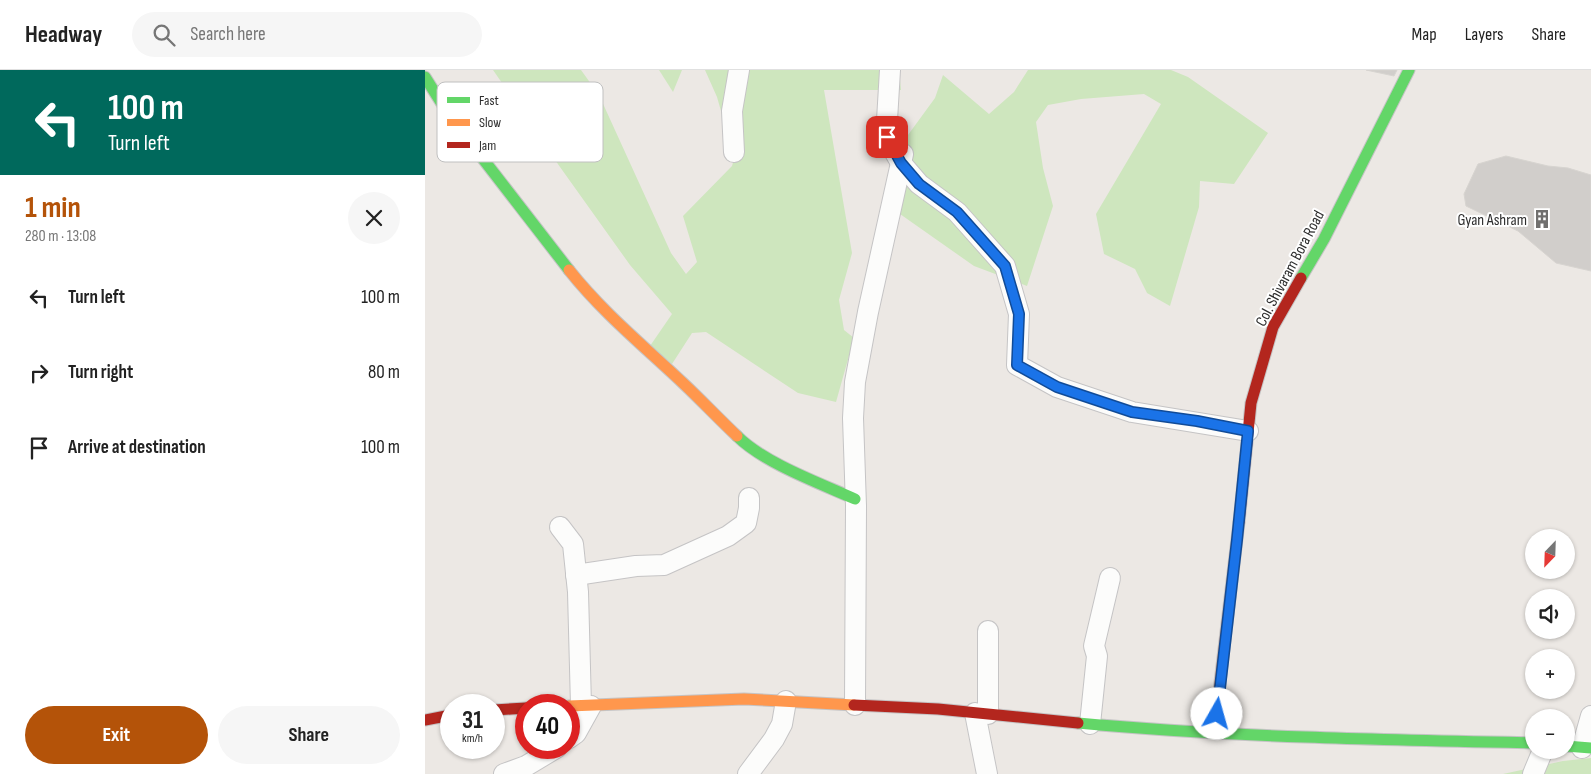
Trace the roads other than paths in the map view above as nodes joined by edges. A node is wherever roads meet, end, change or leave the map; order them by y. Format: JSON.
{"nodes":[{"id":1,"x":739,"y":70,"type":"edge"},
{"id":2,"x":890,"y":70,"type":"edge"},
{"id":3,"x":1409,"y":70,"type":"edge"},
{"id":4,"x":425,"y":78,"type":"edge"},
{"id":5,"x":437,"y":96,"type":"edge"},
{"id":6,"x":734,"y":152,"type":"dead end"},
{"id":7,"x":902,"y":158,"type":"junction"},
{"id":8,"x":485,"y":162,"type":"edge"},
{"id":9,"x":1248,"y":431,"type":"junction"},
{"id":10,"x":749,"y":498,"type":"dead end"},
{"id":11,"x":855,"y":499,"type":"junction"},
{"id":12,"x":560,"y":526,"type":"dead end"},
{"id":13,"x":576,"y":575,"type":"junction"},
{"id":14,"x":1110,"y":578,"type":"dead end"},
{"id":15,"x":988,"y":631,"type":"dead end"},
{"id":16,"x":580,"y":694,"type":"edge"},
{"id":17,"x":786,"y":702,"type":"junction"},
{"id":18,"x":855,"y":705,"type":"junction"},
{"id":19,"x":580,"y":706,"type":"edge"},
{"id":20,"x":982,"y":713,"type":"junction"},
{"id":21,"x":1591,"y":716,"type":"edge"},
{"id":22,"x":440,"y":717,"type":"edge"},
{"id":23,"x":425,"y":720,"type":"edge"},
{"id":24,"x":1090,"y":724,"type":"junction"},
{"id":25,"x":1214,"y":733,"type":"junction"},
{"id":26,"x":1525,"y":744,"type":"edge"},
{"id":27,"x":1580,"y":747,"type":"edge"},
{"id":28,"x":538,"y":759,"type":"edge"},
{"id":29,"x":1539,"y":759,"type":"edge"},
{"id":30,"x":504,"y":774,"type":"edge"},
{"id":31,"x":748,"y":774,"type":"edge"},
{"id":32,"x":987,"y":774,"type":"edge"},
{"id":33,"x":1533,"y":774,"type":"edge"}],
"edges":[{"from":1,"to":6,"type":"street"},
{"from":2,"to":7,"type":"street"},
{"from":3,"to":9,"type":"street","name":"Col. Shivaram Bora Road"},
{"from":4,"to":5,"type":"street"},
{"from":7,"to":9,"type":"street"},
{"from":7,"to":11,"type":"street"},
{"from":8,"to":11,"type":"street"},
{"from":9,"to":25,"type":"street","name":"Col. Shivaram Bora Road"},
{"from":10,"to":13,"type":"street"},
{"from":11,"to":18,"type":"street"},
{"from":12,"to":13,"type":"street"},
{"from":13,"to":16,"type":"street"},
{"from":14,"to":24,"type":"street"},
{"from":15,"to":20,"type":"street"},
{"from":17,"to":18,"type":"street"},
{"from":17,"to":19,"type":"street"},
{"from":17,"to":31,"type":"street"},
{"from":18,"to":20,"type":"street"},
{"from":20,"to":24,"type":"street"},
{"from":20,"to":32,"type":"street"},
{"from":21,"to":27,"type":"street"},
{"from":22,"to":23,"type":"street"},
{"from":24,"to":25,"type":"street"},
{"from":25,"to":26,"type":"street"},
{"from":28,"to":30,"type":"street"},
{"from":29,"to":33,"type":"street"}]}
